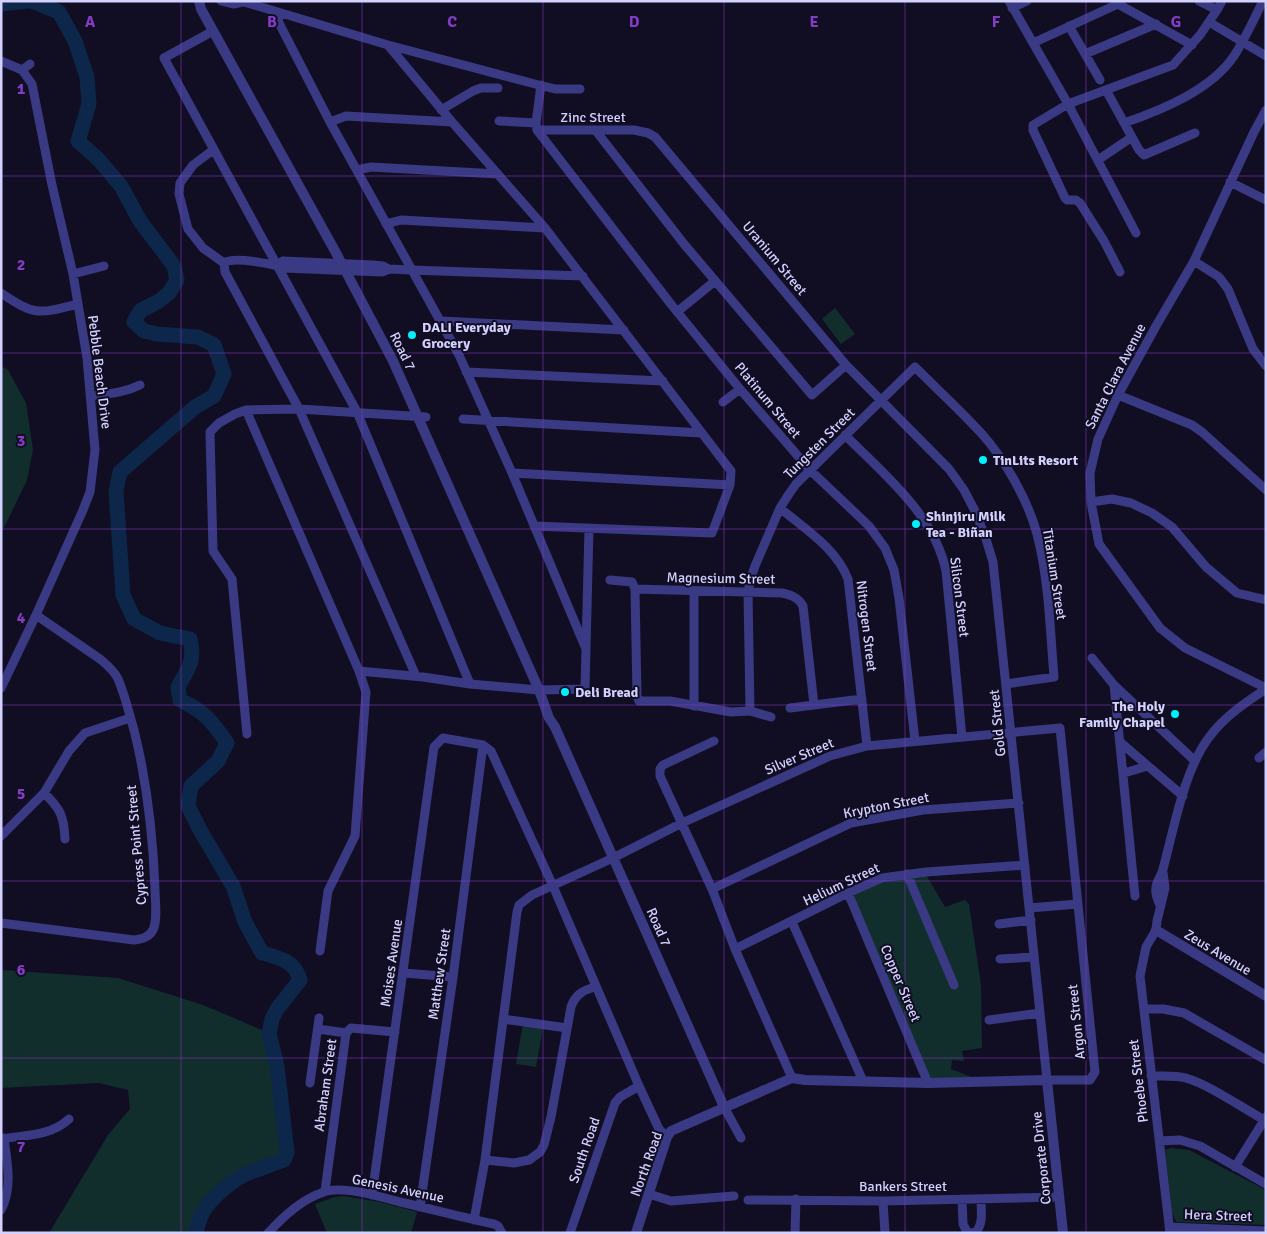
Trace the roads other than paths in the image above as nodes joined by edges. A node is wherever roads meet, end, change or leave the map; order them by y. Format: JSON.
{"nodes":[{"id":1,"x":201,"y":1,"type":"edge"},
{"id":2,"x":221,"y":1,"type":"edge"},
{"id":3,"x":1027,"y":1,"type":"edge"},
{"id":4,"x":1199,"y":1,"type":"edge"},
{"id":5,"x":1222,"y":1,"type":"edge"},
{"id":6,"x":1263,"y":1,"type":"edge"},
{"id":7,"x":242,"y":2,"type":"edge"},
{"id":8,"x":1118,"y":2,"type":"edge"},
{"id":9,"x":1011,"y":5,"type":"edge"},
{"id":10,"x":1217,"y":10,"type":"junction"},
{"id":11,"x":277,"y":12,"type":"junction"},
{"id":12,"x":1209,"y":22,"type":"junction"},
{"id":13,"x":1156,"y":24,"type":"junction"},
{"id":14,"x":1069,"y":26,"type":"junction"},
{"id":15,"x":213,"y":31,"type":"junction"},
{"id":16,"x":1242,"y":42,"type":"junction"},
{"id":17,"x":1032,"y":43,"type":"junction"},
{"id":18,"x":388,"y":45,"type":"junction"},
{"id":19,"x":1192,"y":45,"type":"junction"},
{"id":20,"x":1085,"y":54,"type":"junction"},
{"id":21,"x":1266,"y":56,"type":"edge"},
{"id":22,"x":1,"y":61,"type":"edge"},
{"id":23,"x":30,"y":64,"type":"dead end"},
{"id":24,"x":22,"y":70,"type":"junction"},
{"id":25,"x":1100,"y":80,"type":"dead end"},
{"id":26,"x":541,"y":85,"type":"junction"},
{"id":27,"x":498,"y":88,"type":"dead end"},
{"id":28,"x":580,"y":89,"type":"dead end"},
{"id":29,"x":1106,"y":90,"type":"junction"},
{"id":30,"x":1068,"y":104,"type":"junction"},
{"id":31,"x":441,"y":110,"type":"junction"},
{"id":32,"x":1266,"y":110,"type":"edge"},
{"id":33,"x":499,"y":121,"type":"dead end"},
{"id":34,"x":330,"y":122,"type":"junction"},
{"id":35,"x":452,"y":122,"type":"junction"},
{"id":36,"x":1124,"y":123,"type":"junction"},
{"id":37,"x":536,"y":127,"type":"junction"},
{"id":38,"x":596,"y":131,"type":"junction"},
{"id":39,"x":648,"y":133,"type":"joint"},
{"id":40,"x":1195,"y":133,"type":"dead end"},
{"id":41,"x":1132,"y":137,"type":"junction"},
{"id":42,"x":213,"y":150,"type":"junction"},
{"id":43,"x":1098,"y":160,"type":"junction"},
{"id":44,"x":357,"y":170,"type":"junction"},
{"id":45,"x":498,"y":174,"type":"junction"},
{"id":46,"x":1230,"y":182,"type":"junction"},
{"id":47,"x":1266,"y":200,"type":"edge"},
{"id":48,"x":386,"y":224,"type":"junction"},
{"id":49,"x":545,"y":228,"type":"junction"},
{"id":50,"x":1136,"y":233,"type":"dead end"},
{"id":51,"x":1194,"y":261,"type":"junction"},
{"id":52,"x":224,"y":263,"type":"junction"},
{"id":53,"x":277,"y":265,"type":"junction"},
{"id":54,"x":104,"y":266,"type":"dead end"},
{"id":55,"x":345,"y":267,"type":"junction"},
{"id":56,"x":411,"y":270,"type":"junction"},
{"id":57,"x":1120,"y":272,"type":"dead end"},
{"id":58,"x":73,"y":274,"type":"junction"},
{"id":59,"x":583,"y":276,"type":"junction"},
{"id":60,"x":715,"y":281,"type":"junction"},
{"id":61,"x":1,"y":292,"type":"edge"},
{"id":62,"x":78,"y":304,"type":"junction"},
{"id":63,"x":677,"y":312,"type":"junction"},
{"id":64,"x":441,"y":322,"type":"junction"},
{"id":65,"x":624,"y":330,"type":"junction"},
{"id":66,"x":846,"y":365,"type":"junction"},
{"id":67,"x":1266,"y":366,"type":"edge"},
{"id":68,"x":466,"y":372,"type":"junction"},
{"id":69,"x":662,"y":381,"type":"junction"},
{"id":70,"x":140,"y":385,"type":"dead end"},
{"id":71,"x":740,"y":389,"type":"junction"},
{"id":72,"x":1118,"y":395,"type":"junction"},
{"id":73,"x":91,"y":396,"type":"junction"},
{"id":74,"x":881,"y":400,"type":"junction"},
{"id":75,"x":723,"y":402,"type":"dead end"},
{"id":76,"x":299,"y":409,"type":"junction"},
{"id":77,"x":246,"y":410,"type":"junction"},
{"id":78,"x":357,"y":412,"type":"junction"},
{"id":79,"x":422,"y":417,"type":"junction"},
{"id":80,"x":463,"y":419,"type":"dead end"},
{"id":81,"x":487,"y":420,"type":"junction"},
{"id":82,"x":701,"y":433,"type":"junction"},
{"id":83,"x":846,"y":435,"type":"junction"},
{"id":84,"x":810,"y":470,"type":"junction"},
{"id":85,"x":512,"y":473,"type":"junction"},
{"id":86,"x":730,"y":484,"type":"junction"},
{"id":87,"x":1266,"y":490,"type":"edge"},
{"id":88,"x":1091,"y":502,"type":"junction"},
{"id":89,"x":780,"y":508,"type":"junction"},
{"id":90,"x":534,"y":526,"type":"junction"},
{"id":91,"x":589,"y":528,"type":"junction"},
{"id":92,"x":610,"y":580,"type":"dead end"},
{"id":93,"x":636,"y":589,"type":"junction"},
{"id":94,"x":694,"y":592,"type":"junction"},
{"id":95,"x":748,"y":594,"type":"junction"},
{"id":96,"x":1266,"y":600,"type":"edge"},
{"id":97,"x":36,"y":615,"type":"junction"},
{"id":98,"x":586,"y":649,"type":"junction"},
{"id":99,"x":1092,"y":658,"type":"dead end"},
{"id":100,"x":359,"y":671,"type":"junction"},
{"id":101,"x":416,"y":676,"type":"junction"},
{"id":102,"x":470,"y":684,"type":"junction"},
{"id":103,"x":1006,"y":684,"type":"junction"},
{"id":104,"x":1114,"y":685,"type":"junction"},
{"id":105,"x":1,"y":688,"type":"edge"},
{"id":106,"x":1266,"y":688,"type":"edge"},
{"id":107,"x":541,"y":690,"type":"junction"},
{"id":108,"x":862,"y":699,"type":"junction"},
{"id":109,"x":814,"y":705,"type":"junction"},
{"id":110,"x":694,"y":706,"type":"junction"},
{"id":111,"x":790,"y":708,"type":"dead end"},
{"id":112,"x":750,"y":711,"type":"junction"},
{"id":113,"x":771,"y":717,"type":"dead end"},
{"id":114,"x":130,"y":718,"type":"junction"},
{"id":115,"x":1012,"y":732,"type":"junction"},
{"id":116,"x":247,"y":734,"type":"dead end"},
{"id":117,"x":962,"y":737,"type":"junction"},
{"id":118,"x":714,"y":741,"type":"dead end"},
{"id":119,"x":914,"y":741,"type":"junction"},
{"id":120,"x":1120,"y":742,"type":"junction"},
{"id":121,"x":483,"y":745,"type":"junction"},
{"id":122,"x":867,"y":746,"type":"junction"},
{"id":123,"x":1196,"y":761,"type":"junction"},
{"id":124,"x":1148,"y":766,"type":"junction"},
{"id":125,"x":1124,"y":773,"type":"junction"},
{"id":126,"x":44,"y":793,"type":"junction"},
{"id":127,"x":1183,"y":796,"type":"junction"},
{"id":128,"x":1019,"y":803,"type":"junction"},
{"id":129,"x":682,"y":823,"type":"junction"},
{"id":130,"x":1,"y":836,"type":"edge"},
{"id":131,"x":65,"y":839,"type":"dead end"},
{"id":132,"x":613,"y":858,"type":"junction"},
{"id":133,"x":1025,"y":865,"type":"junction"},
{"id":134,"x":907,"y":874,"type":"junction"},
{"id":135,"x":553,"y":886,"type":"junction"},
{"id":136,"x":712,"y":890,"type":"junction"},
{"id":137,"x":848,"y":893,"type":"junction"},
{"id":138,"x":1135,"y":896,"type":"dead end"},
{"id":139,"x":1078,"y":904,"type":"junction"},
{"id":140,"x":1030,"y":908,"type":"junction"},
{"id":141,"x":1031,"y":920,"type":"junction"},
{"id":142,"x":792,"y":922,"type":"junction"},
{"id":143,"x":1,"y":923,"type":"edge"},
{"id":144,"x":999,"y":924,"type":"dead end"},
{"id":145,"x":1156,"y":930,"type":"junction"},
{"id":146,"x":735,"y":949,"type":"junction"},
{"id":147,"x":320,"y":951,"type":"dead end"},
{"id":148,"x":1034,"y":957,"type":"junction"},
{"id":149,"x":1000,"y":959,"type":"dead end"},
{"id":150,"x":404,"y":973,"type":"junction"},
{"id":151,"x":453,"y":977,"type":"junction"},
{"id":152,"x":954,"y":985,"type":"dead end"},
{"id":153,"x":595,"y":987,"type":"junction"},
{"id":154,"x":1266,"y":996,"type":"edge"},
{"id":155,"x":1144,"y":1010,"type":"junction"},
{"id":156,"x":1040,"y":1013,"type":"junction"},
{"id":157,"x":319,"y":1018,"type":"dead end"},
{"id":158,"x":503,"y":1018,"type":"junction"},
{"id":159,"x":989,"y":1020,"type":"dead end"},
{"id":160,"x":567,"y":1028,"type":"junction"},
{"id":161,"x":318,"y":1029,"type":"junction"},
{"id":162,"x":395,"y":1032,"type":"junction"},
{"id":163,"x":346,"y":1033,"type":"junction"},
{"id":164,"x":1266,"y":1060,"type":"edge"},
{"id":165,"x":1151,"y":1076,"type":"junction"},
{"id":166,"x":792,"y":1078,"type":"junction"},
{"id":167,"x":1047,"y":1080,"type":"junction"},
{"id":168,"x":863,"y":1082,"type":"junction"},
{"id":169,"x":310,"y":1083,"type":"dead end"},
{"id":170,"x":928,"y":1083,"type":"junction"},
{"id":171,"x":638,"y":1086,"type":"junction"},
{"id":172,"x":724,"y":1106,"type":"junction"},
{"id":173,"x":69,"y":1119,"type":"dead end"},
{"id":174,"x":1265,"y":1119,"type":"edge"},
{"id":175,"x":667,"y":1137,"type":"junction"},
{"id":176,"x":2,"y":1138,"type":"edge"},
{"id":177,"x":741,"y":1138,"type":"dead end"},
{"id":178,"x":1159,"y":1141,"type":"junction"},
{"id":179,"x":485,"y":1160,"type":"junction"},
{"id":180,"x":1236,"y":1167,"type":"junction"},
{"id":181,"x":1266,"y":1184,"type":"edge"},
{"id":182,"x":325,"y":1191,"type":"junction"},
{"id":183,"x":649,"y":1194,"type":"junction"},
{"id":184,"x":372,"y":1195,"type":"junction"},
{"id":185,"x":734,"y":1196,"type":"dead end"},
{"id":186,"x":1059,"y":1197,"type":"junction"},
{"id":187,"x":796,"y":1199,"type":"junction"},
{"id":188,"x":962,"y":1199,"type":"junction"},
{"id":189,"x":981,"y":1199,"type":"junction"},
{"id":190,"x":748,"y":1200,"type":"dead end"},
{"id":191,"x":883,"y":1201,"type":"junction"},
{"id":192,"x":420,"y":1206,"type":"junction"},
{"id":193,"x":1,"y":1210,"type":"edge"},
{"id":194,"x":474,"y":1220,"type":"junction"},
{"id":195,"x":1170,"y":1230,"type":"edge"},
{"id":196,"x":1266,"y":1231,"type":"edge"},
{"id":197,"x":502,"y":1232,"type":"edge"},
{"id":198,"x":268,"y":1233,"type":"edge"},
{"id":199,"x":570,"y":1233,"type":"edge"},
{"id":200,"x":636,"y":1233,"type":"edge"},
{"id":201,"x":795,"y":1233,"type":"edge"},
{"id":202,"x":885,"y":1233,"type":"edge"},
{"id":203,"x":973,"y":1233,"type":"edge"},
{"id":204,"x":1063,"y":1233,"type":"edge"}],
"edges":[{"from":1,"to":15,"type":"street","name":"Road 7"},
{"from":1,"to":55,"type":"street","name":"Road 7"},
{"from":2,"to":7,"type":"street"},
{"from":3,"to":9,"type":"street"},
{"from":4,"to":10,"type":"street"},
{"from":5,"to":10,"type":"street"},
{"from":6,"to":16,"type":"street"},
{"from":7,"to":11,"type":"street"},
{"from":8,"to":13,"type":"street"},
{"from":8,"to":14,"type":"street"},
{"from":9,"to":17,"type":"street"},
{"from":10,"to":12,"type":"street"},
{"from":11,"to":18,"type":"street"},
{"from":11,"to":34,"type":"street"},
{"from":12,"to":16,"type":"street"},
{"from":12,"to":19,"type":"street"},
{"from":13,"to":19,"type":"street"},
{"from":13,"to":20,"type":"street"},
{"from":14,"to":17,"type":"street"},
{"from":14,"to":20,"type":"street"},
{"from":15,"to":42,"type":"street"},
{"from":15,"to":55,"type":"street","name":"Road 7"},
{"from":16,"to":21,"type":"street"},
{"from":16,"to":36,"type":"street"},
{"from":17,"to":30,"type":"street"},
{"from":18,"to":26,"type":"street"},
{"from":18,"to":31,"type":"street"},
{"from":19,"to":29,"type":"street"},
{"from":20,"to":25,"type":"street"},
{"from":22,"to":24,"type":"street"},
{"from":23,"to":24,"type":"street"},
{"from":24,"to":58,"type":"street","name":"Pebble Beach Drive"},
{"from":26,"to":28,"type":"street"},
{"from":26,"to":37,"type":"street"},
{"from":27,"to":31,"type":"street"},
{"from":29,"to":30,"type":"street"},
{"from":29,"to":36,"type":"street"},
{"from":30,"to":43,"type":"street"},
{"from":30,"to":57,"type":"street"},
{"from":31,"to":35,"type":"street"},
{"from":32,"to":46,"type":"street","name":"Santa Clara Avenue"},
{"from":33,"to":37,"type":"street","name":"Zinc Street"},
{"from":34,"to":35,"type":"street"},
{"from":34,"to":44,"type":"street"},
{"from":35,"to":45,"type":"street"},
{"from":36,"to":41,"type":"street"},
{"from":37,"to":38,"type":"street","name":"Zinc Street"},
{"from":37,"to":63,"type":"street","name":"Platinum Street"},
{"from":38,"to":39,"type":"street","name":"Zinc Street"},
{"from":38,"to":60,"type":"street"},
{"from":39,"to":66,"type":"street","name":"Uranium Street"},
{"from":40,"to":41,"type":"street"},
{"from":41,"to":43,"type":"street"},
{"from":42,"to":52,"type":"street"},
{"from":42,"to":53,"type":"street"},
{"from":43,"to":50,"type":"street"},
{"from":44,"to":45,"type":"street"},
{"from":44,"to":48,"type":"street"},
{"from":45,"to":49,"type":"street"},
{"from":46,"to":47,"type":"street"},
{"from":46,"to":51,"type":"street","name":"Santa Clara Avenue"},
{"from":48,"to":49,"type":"street"},
{"from":48,"to":56,"type":"street"},
{"from":49,"to":59,"type":"street"},
{"from":51,"to":67,"type":"street"},
{"from":51,"to":72,"type":"street","name":"Santa Clara Avenue"},
{"from":52,"to":53,"type":"street"},
{"from":52,"to":76,"type":"street"},
{"from":53,"to":55,"type":"street"},
{"from":53,"to":78,"type":"street"},
{"from":54,"to":58,"type":"street"},
{"from":55,"to":56,"type":"street"},
{"from":55,"to":79,"type":"street","name":"Road 7"},
{"from":56,"to":59,"type":"street"},
{"from":56,"to":64,"type":"street"},
{"from":58,"to":62,"type":"street","name":"Pebble Beach Drive"},
{"from":59,"to":65,"type":"street"},
{"from":60,"to":63,"type":"street"},
{"from":60,"to":66,"type":"street"},
{"from":61,"to":62,"type":"street"},
{"from":62,"to":73,"type":"street","name":"Pebble Beach Drive"},
{"from":63,"to":71,"type":"street","name":"Platinum Street"},
{"from":64,"to":65,"type":"street"},
{"from":64,"to":68,"type":"street"},
{"from":65,"to":69,"type":"street"},
{"from":66,"to":74,"type":"street","name":"Uranium Street"},
{"from":68,"to":69,"type":"street"},
{"from":68,"to":81,"type":"street"},
{"from":69,"to":82,"type":"street"},
{"from":70,"to":73,"type":"street"},
{"from":71,"to":75,"type":"street"},
{"from":71,"to":84,"type":"street","name":"Platinum Street"},
{"from":72,"to":87,"type":"street"},
{"from":72,"to":88,"type":"street","name":"Santa Clara Avenue"},
{"from":73,"to":97,"type":"street","name":"Pebble Beach Drive"},
{"from":74,"to":83,"type":"street","name":"Tungsten Street"},
{"from":74,"to":103,"type":"street","name":"Gold Street"},
{"from":74,"to":103,"type":"street","name":"Titanium Street"},
{"from":76,"to":77,"type":"street"},
{"from":76,"to":78,"type":"street"},
{"from":76,"to":101,"type":"street"},
{"from":77,"to":100,"type":"street"},
{"from":77,"to":116,"type":"street"},
{"from":78,"to":79,"type":"street"},
{"from":78,"to":102,"type":"street"},
{"from":79,"to":107,"type":"street","name":"Road 7"},
{"from":80,"to":81,"type":"street"},
{"from":81,"to":82,"type":"street"},
{"from":81,"to":85,"type":"street"},
{"from":82,"to":86,"type":"street"},
{"from":83,"to":84,"type":"street","name":"Tungsten Street"},
{"from":83,"to":117,"type":"street","name":"Silicon Street"},
{"from":84,"to":89,"type":"street","name":"Tungsten Street"},
{"from":84,"to":119,"type":"street","name":"Platinum Street"},
{"from":85,"to":86,"type":"street"},
{"from":85,"to":90,"type":"street"},
{"from":86,"to":91,"type":"street"},
{"from":88,"to":96,"type":"street"},
{"from":88,"to":106,"type":"street","name":"Santa Clara Avenue"},
{"from":89,"to":95,"type":"street","name":"Tungsten Street"},
{"from":89,"to":108,"type":"street","name":"Nitrogen Street"},
{"from":90,"to":91,"type":"street"},
{"from":90,"to":98,"type":"street"},
{"from":91,"to":98,"type":"street"},
{"from":92,"to":93,"type":"street","name":"Magnesium Street"},
{"from":93,"to":94,"type":"street","name":"Magnesium Street"},
{"from":93,"to":110,"type":"street"},
{"from":94,"to":95,"type":"street","name":"Magnesium Street"},
{"from":94,"to":110,"type":"street"},
{"from":95,"to":109,"type":"street","name":"Magnesium Street"},
{"from":95,"to":112,"type":"street","name":"Tungsten Street"},
{"from":97,"to":105,"type":"street","name":"Pebble Beach Drive"},
{"from":97,"to":114,"type":"street","name":"Cypress Point Street"},
{"from":98,"to":107,"type":"street"},
{"from":99,"to":104,"type":"street"},
{"from":100,"to":101,"type":"street"},
{"from":100,"to":147,"type":"street"},
{"from":101,"to":102,"type":"street"},
{"from":102,"to":107,"type":"street"},
{"from":103,"to":115,"type":"street","name":"Gold Street"},
{"from":104,"to":120,"type":"street"},
{"from":104,"to":123,"type":"street"},
{"from":106,"to":123,"type":"street","name":"Phoebe Street"},
{"from":107,"to":132,"type":"street","name":"Road 7"},
{"from":108,"to":109,"type":"street"},
{"from":108,"to":122,"type":"street","name":"Nitrogen Street"},
{"from":109,"to":111,"type":"street"},
{"from":110,"to":112,"type":"street"},
{"from":112,"to":113,"type":"street"},
{"from":114,"to":126,"type":"street"},
{"from":114,"to":143,"type":"street","name":"Cypress Point Street"},
{"from":115,"to":117,"type":"street","name":"Silver Street"},
{"from":115,"to":128,"type":"street","name":"Gold Street"},
{"from":115,"to":139,"type":"street","name":"Argon Street"},
{"from":117,"to":119,"type":"street","name":"Silver Street"},
{"from":118,"to":129,"type":"street"},
{"from":119,"to":122,"type":"street","name":"Silver Street"},
{"from":120,"to":124,"type":"street"},
{"from":120,"to":125,"type":"street"},
{"from":121,"to":135,"type":"street"},
{"from":121,"to":150,"type":"street","name":"Moises Avenue"},
{"from":121,"to":151,"type":"street","name":"Matthew Street"},
{"from":122,"to":129,"type":"street","name":"Silver Street"},
{"from":123,"to":127,"type":"street","name":"Phoebe Street"},
{"from":124,"to":125,"type":"street"},
{"from":124,"to":127,"type":"street"},
{"from":125,"to":138,"type":"street"},
{"from":126,"to":130,"type":"street"},
{"from":126,"to":131,"type":"street"},
{"from":127,"to":145,"type":"street","name":"Phoebe Street"},
{"from":128,"to":133,"type":"street","name":"Gold Street"},
{"from":128,"to":136,"type":"street","name":"Krypton Street"},
{"from":129,"to":132,"type":"street","name":"Silver Street"},
{"from":129,"to":136,"type":"street"},
{"from":132,"to":135,"type":"street","name":"Silver Street"},
{"from":132,"to":172,"type":"street","name":"Road 7"},
{"from":133,"to":134,"type":"street","name":"Helium Street"},
{"from":133,"to":140,"type":"street","name":"Gold Street"},
{"from":134,"to":137,"type":"street","name":"Helium Street"},
{"from":134,"to":152,"type":"street"},
{"from":135,"to":153,"type":"street"},
{"from":135,"to":158,"type":"street","name":"Silver Street"},
{"from":136,"to":146,"type":"street"},
{"from":137,"to":142,"type":"street","name":"Helium Street"},
{"from":137,"to":170,"type":"street","name":"Copper Street"},
{"from":139,"to":140,"type":"street"},
{"from":139,"to":167,"type":"street","name":"Argon Street"},
{"from":140,"to":141,"type":"street","name":"Gold Street"},
{"from":141,"to":144,"type":"street"},
{"from":141,"to":148,"type":"street","name":"Gold Street"},
{"from":142,"to":146,"type":"street","name":"Helium Street"},
{"from":142,"to":168,"type":"street"},
{"from":145,"to":154,"type":"street","name":"Zeus Avenue"},
{"from":145,"to":155,"type":"street","name":"Phoebe Street"},
{"from":146,"to":166,"type":"street"},
{"from":148,"to":149,"type":"street"},
{"from":148,"to":156,"type":"street","name":"Gold Street"},
{"from":150,"to":151,"type":"street"},
{"from":150,"to":162,"type":"street","name":"Moises Avenue"},
{"from":151,"to":192,"type":"street","name":"Matthew Street"},
{"from":153,"to":160,"type":"street"},
{"from":153,"to":171,"type":"street"},
{"from":155,"to":164,"type":"street"},
{"from":155,"to":165,"type":"street","name":"Phoebe Street"},
{"from":156,"to":159,"type":"street"},
{"from":156,"to":167,"type":"street","name":"Gold Street"},
{"from":157,"to":161,"type":"street"},
{"from":158,"to":160,"type":"street"},
{"from":158,"to":179,"type":"street","name":"Silver Street"},
{"from":160,"to":179,"type":"street"},
{"from":161,"to":163,"type":"street"},
{"from":161,"to":169,"type":"street"},
{"from":162,"to":163,"type":"street","name":"Abraham Street"},
{"from":162,"to":184,"type":"street","name":"Moises Avenue"},
{"from":163,"to":182,"type":"street","name":"Abraham Street"},
{"from":165,"to":174,"type":"street"},
{"from":165,"to":178,"type":"street","name":"Phoebe Street"},
{"from":166,"to":168,"type":"street","name":"Argon Street"},
{"from":166,"to":172,"type":"street","name":"Argon Street"},
{"from":167,"to":170,"type":"street","name":"Argon Street"},
{"from":167,"to":186,"type":"street","name":"Corporate Drive"},
{"from":168,"to":170,"type":"street","name":"Argon Street"},
{"from":171,"to":175,"type":"street"},
{"from":171,"to":199,"type":"street","name":"South Road"},
{"from":172,"to":175,"type":"street","name":"North Road"},
{"from":172,"to":177,"type":"street","name":"Road 7"},
{"from":173,"to":176,"type":"street"},
{"from":174,"to":180,"type":"street"},
{"from":175,"to":183,"type":"street","name":"North Road"},
{"from":176,"to":193,"type":"street"},
{"from":178,"to":180,"type":"street"},
{"from":178,"to":195,"type":"street","name":"Phoebe Street"},
{"from":179,"to":194,"type":"street","name":"Silver Street"},
{"from":180,"to":181,"type":"street"},
{"from":182,"to":184,"type":"street","name":"Genesis Avenue"},
{"from":182,"to":198,"type":"street"},
{"from":183,"to":185,"type":"street"},
{"from":183,"to":200,"type":"street","name":"North Road"},
{"from":184,"to":192,"type":"street","name":"Genesis Avenue"},
{"from":186,"to":189,"type":"street","name":"Bankers Street"},
{"from":186,"to":204,"type":"street","name":"Corporate Drive"},
{"from":187,"to":190,"type":"street","name":"Bankers Street"},
{"from":187,"to":191,"type":"street","name":"Bankers Street"},
{"from":187,"to":201,"type":"street"},
{"from":188,"to":189,"type":"street","name":"Bankers Street"},
{"from":188,"to":191,"type":"street","name":"Bankers Street"},
{"from":188,"to":203,"type":"street"},
{"from":189,"to":203,"type":"street"},
{"from":191,"to":202,"type":"street"},
{"from":192,"to":194,"type":"street","name":"Genesis Avenue"},
{"from":194,"to":197,"type":"street","name":"Genesis Avenue"},
{"from":195,"to":196,"type":"street","name":"Hera Street"}]}
